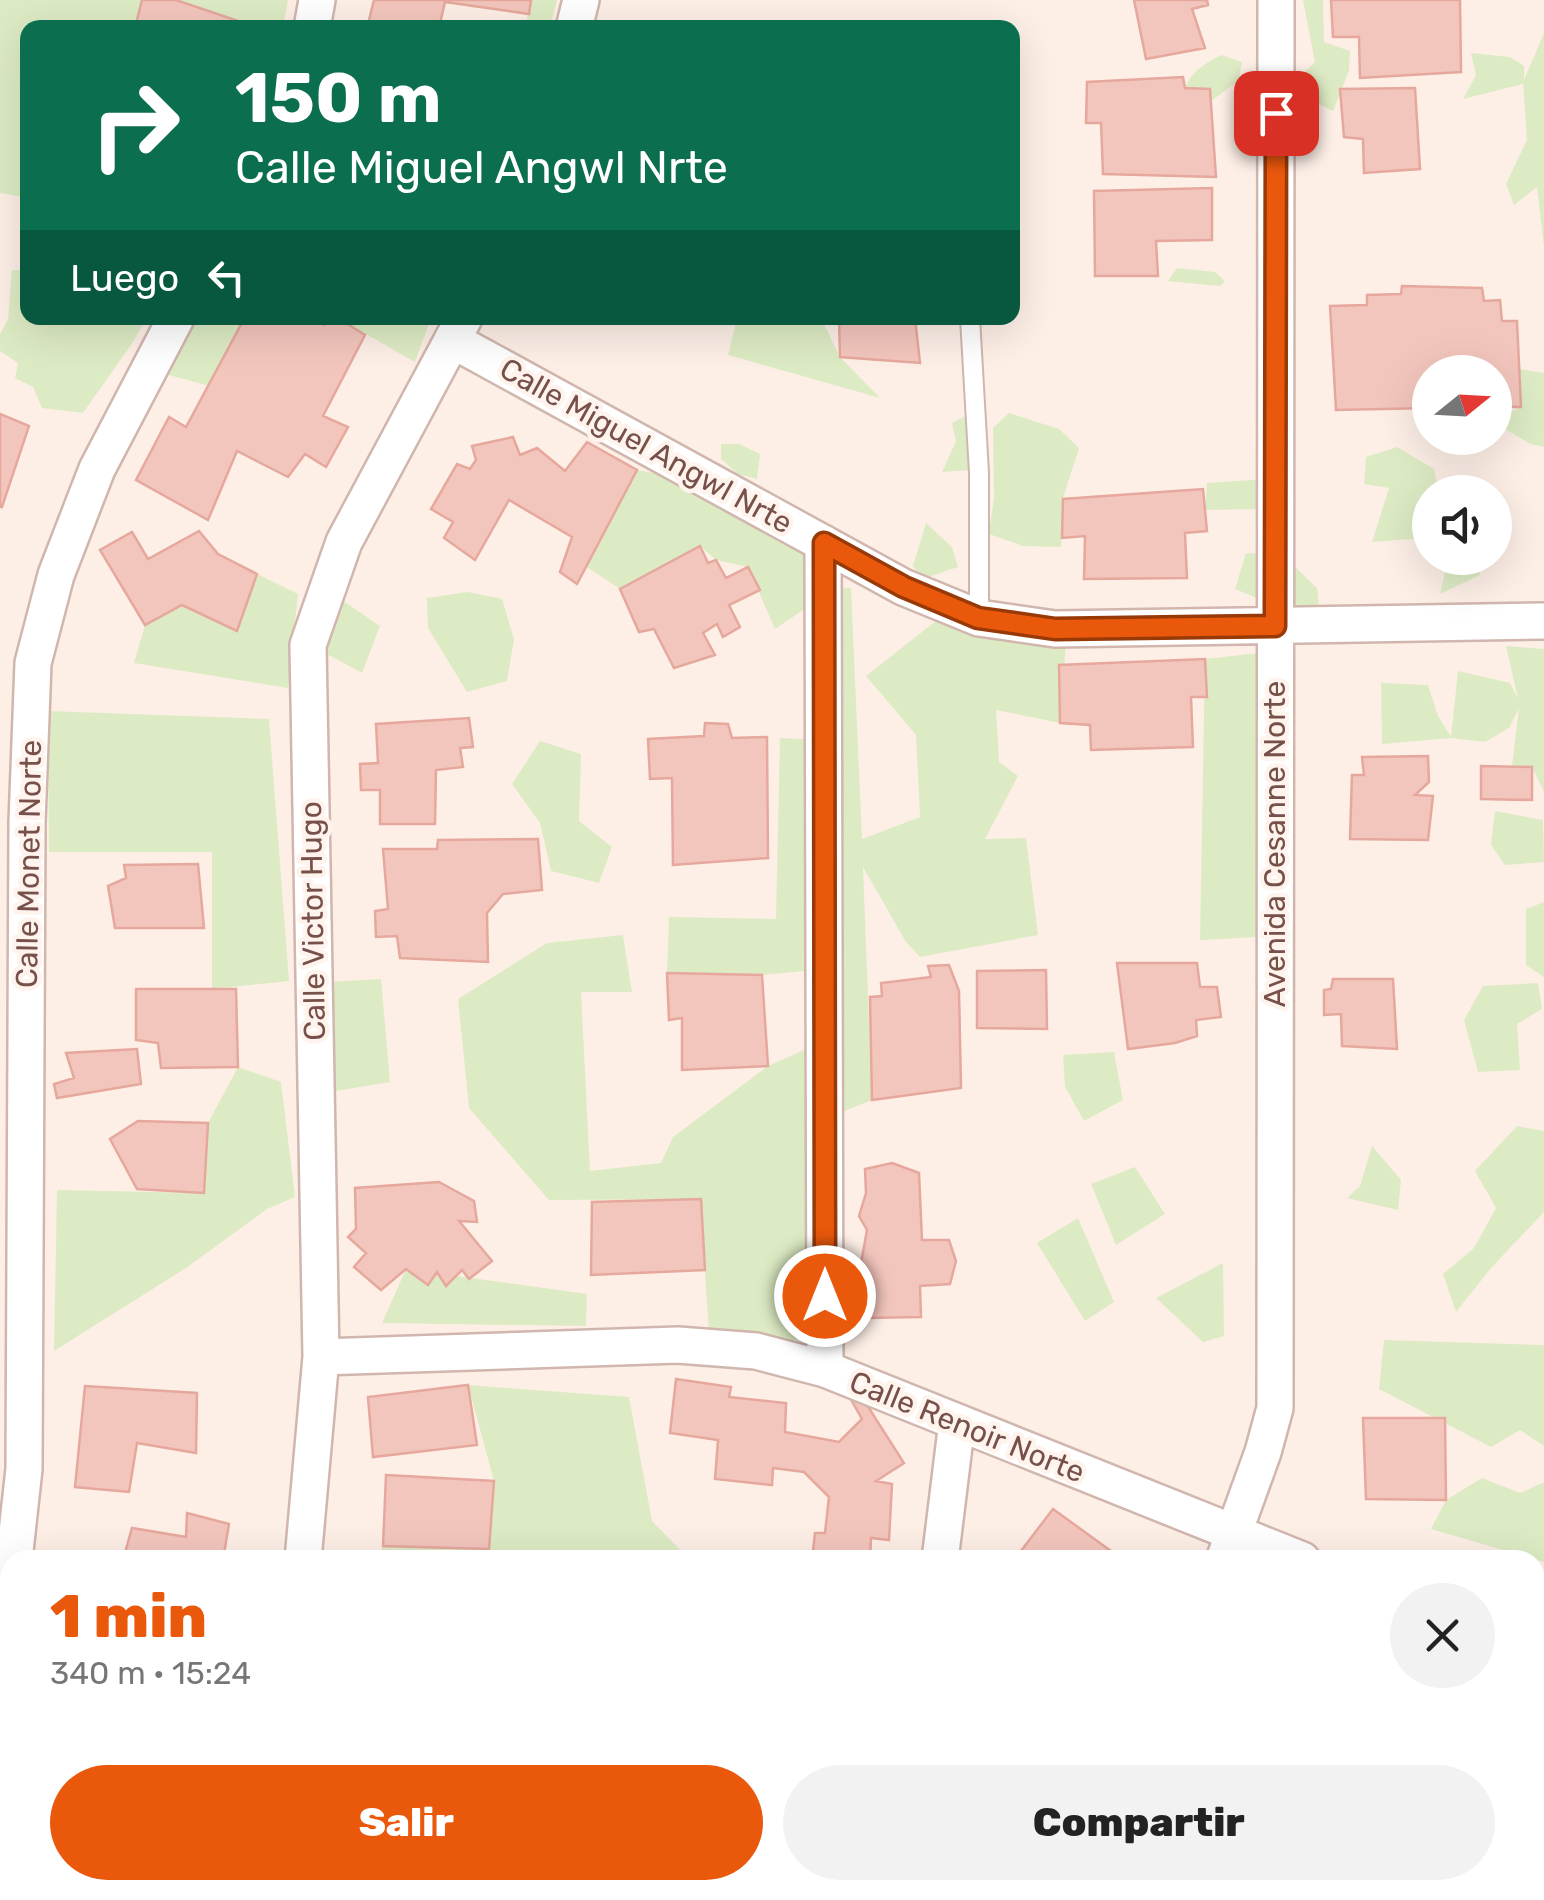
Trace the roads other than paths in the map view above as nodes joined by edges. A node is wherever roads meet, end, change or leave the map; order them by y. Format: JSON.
{"nodes":[{"id":1,"x":1276,"y":0,"type":"edge"},
{"id":2,"x":172,"y":325,"type":"edge"},
{"id":3,"x":970,"y":325,"type":"edge"},
{"id":4,"x":458,"y":329,"type":"edge"},
{"id":5,"x":824,"y":543,"type":"junction"},
{"id":6,"x":978,"y":618,"type":"junction"},
{"id":7,"x":1544,"y":621,"type":"edge"},
{"id":8,"x":1275,"y":626,"type":"junction"},
{"id":9,"x":321,"y":1357,"type":"junction"},
{"id":10,"x":825,"y":1369,"type":"junction"},
{"id":11,"x":957,"y":1422,"type":"junction"},
{"id":12,"x":1229,"y":1548,"type":"edge"},
{"id":13,"x":15,"y":1550,"type":"edge"},
{"id":14,"x":304,"y":1550,"type":"edge"},
{"id":15,"x":941,"y":1550,"type":"edge"}],
"edges":[{"from":1,"to":8,"type":"street","name":"Avenida Cesanne Norte"},
{"from":2,"to":13,"type":"street","name":"Calle Monet Norte"},
{"from":3,"to":6,"type":"lane"},
{"from":4,"to":5,"type":"street","name":"Calle Miguel Angwl Nrte"},
{"from":4,"to":9,"type":"street","name":"Calle Victor Hugo"},
{"from":5,"to":6,"type":"street","name":"Calle Miguel Angwl Nrte"},
{"from":5,"to":10,"type":"street"},
{"from":6,"to":8,"type":"street","name":"Calle Miguel Angwl Nrte"},
{"from":7,"to":8,"type":"street","name":"Calle Miguel Angwl Nrte"},
{"from":8,"to":12,"type":"street","name":"Avenida Cesanne Norte"},
{"from":9,"to":10,"type":"street","name":"Calle Renoir Norte"},
{"from":9,"to":14,"type":"street","name":"Calle Victor Hugo"},
{"from":10,"to":11,"type":"street","name":"Calle Renoir Norte"},
{"from":11,"to":12,"type":"street","name":"Calle Renoir Norte"},
{"from":11,"to":15,"type":"street"}]}
